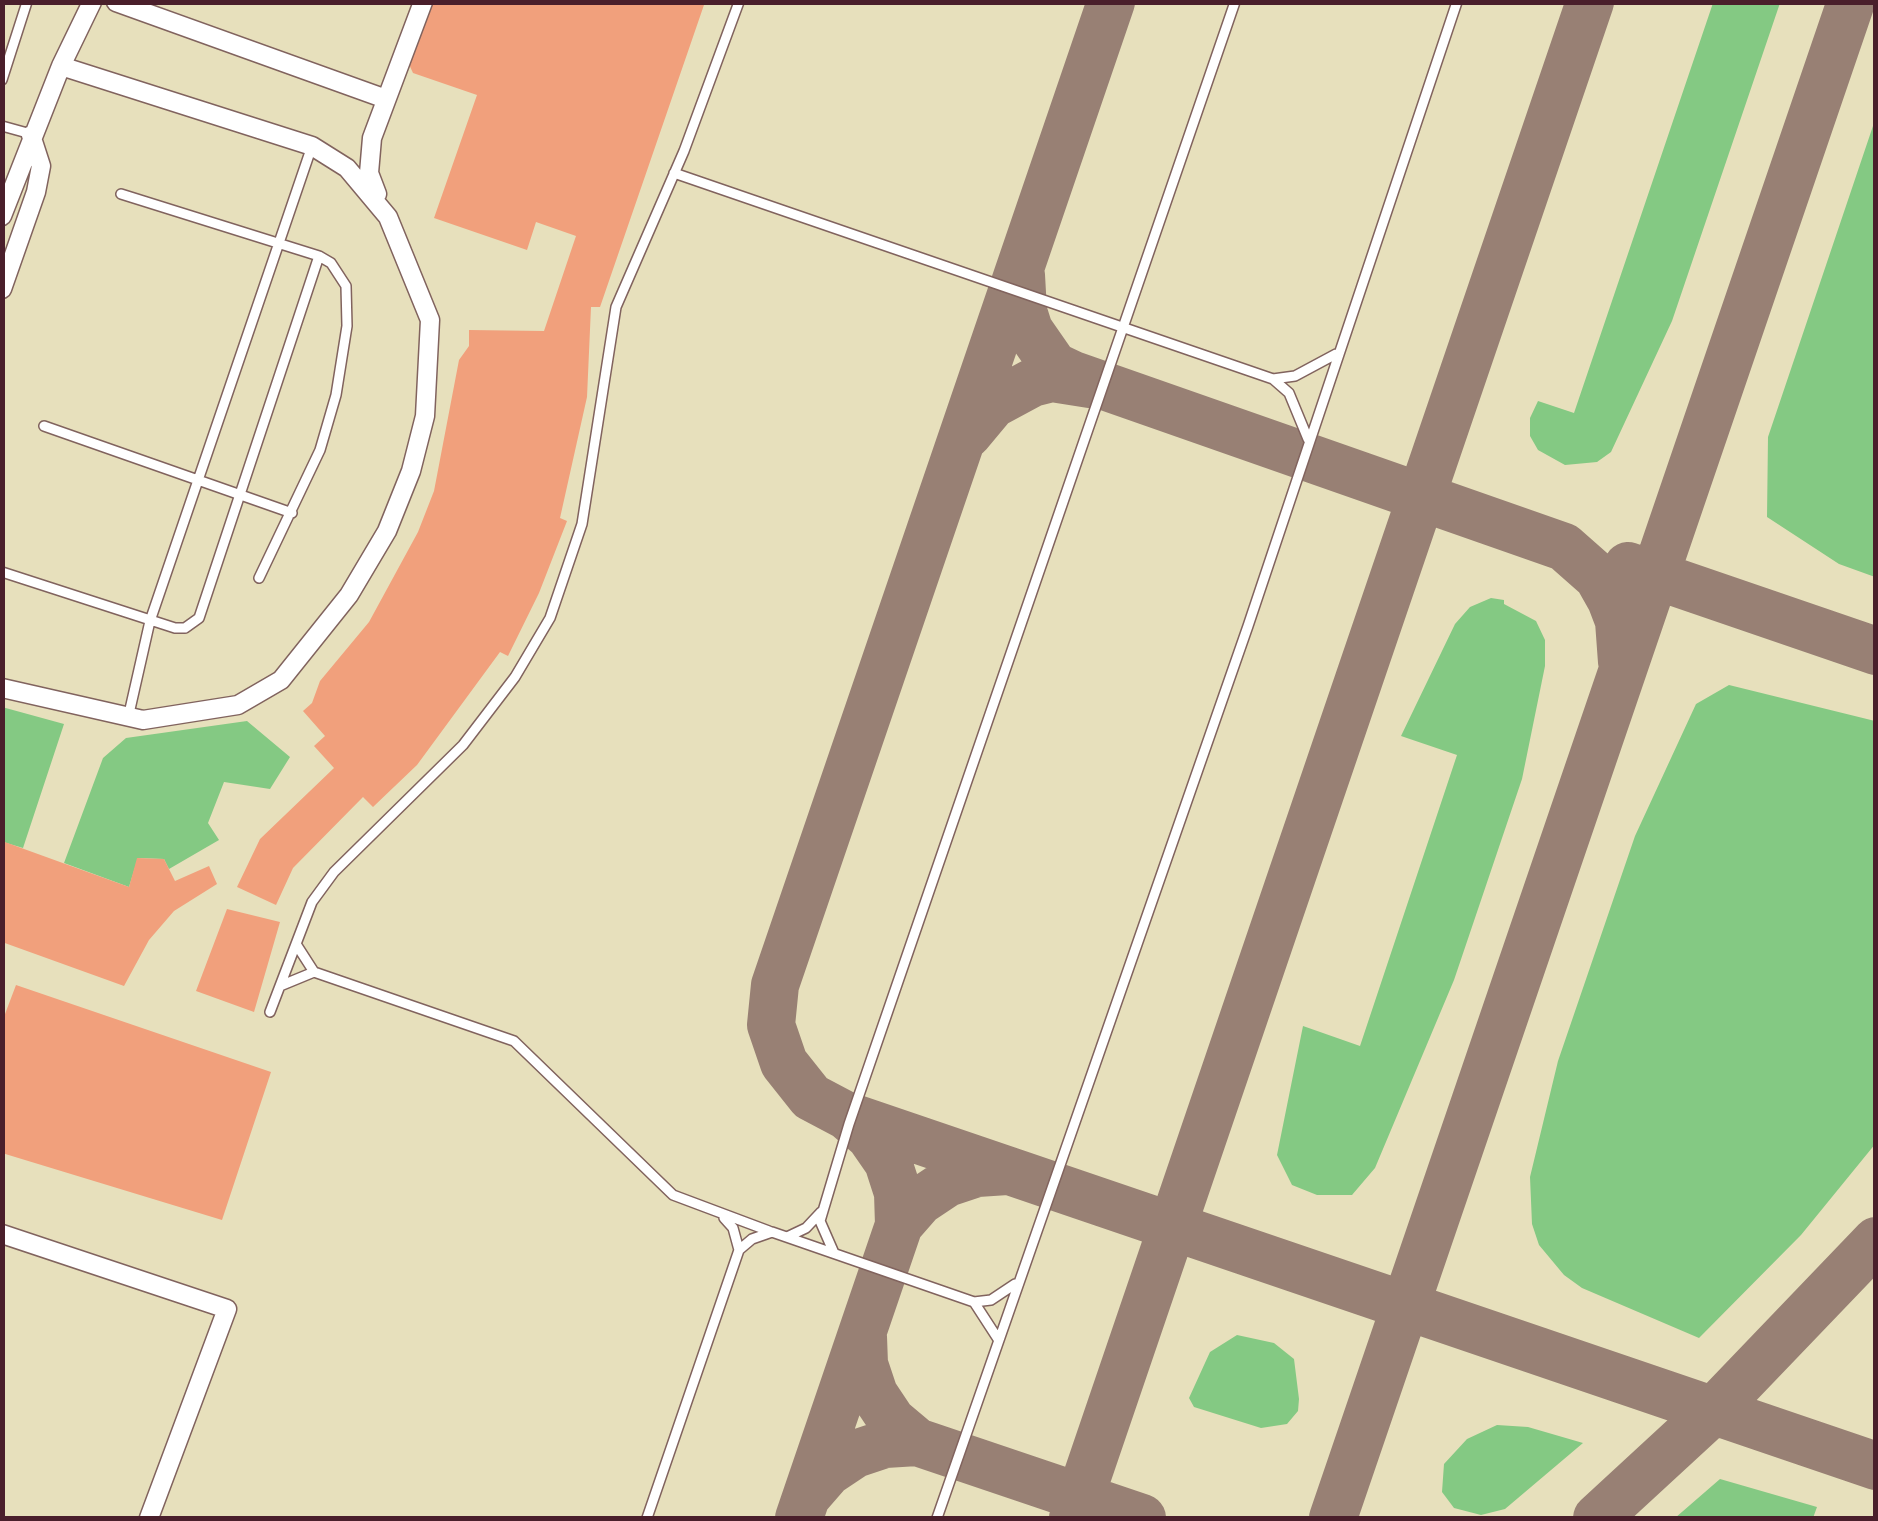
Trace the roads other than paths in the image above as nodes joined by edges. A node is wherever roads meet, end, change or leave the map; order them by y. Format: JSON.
{"nodes":[{"id":1,"x":28,"y":2,"type":"edge"},
{"id":2,"x":92,"y":2,"type":"edge"},
{"id":3,"x":116,"y":2,"type":"edge"},
{"id":4,"x":422,"y":2,"type":"edge"},
{"id":5,"x":739,"y":2,"type":"edge"},
{"id":6,"x":1234,"y":2,"type":"edge"},
{"id":7,"x":1457,"y":2,"type":"edge"},
{"id":8,"x":61,"y":66,"type":"junction"},
{"id":9,"x":2,"y":80,"type":"edge"},
{"id":10,"x":386,"y":98,"type":"junction"},
{"id":11,"x":2,"y":126,"type":"edge"},
{"id":12,"x":31,"y":134,"type":"junction"},
{"id":13,"x":312,"y":146,"type":"junction"},
{"id":14,"x":674,"y":173,"type":"junction"},
{"id":15,"x":121,"y":194,"type":"dead end"},
{"id":16,"x":2,"y":216,"type":"edge"},
{"id":17,"x":388,"y":217,"type":"junction"},
{"id":18,"x":276,"y":242,"type":"junction"},
{"id":19,"x":319,"y":256,"type":"junction"},
{"id":20,"x":2,"y":289,"type":"edge"},
{"id":21,"x":1123,"y":330,"type":"junction"},
{"id":22,"x":1339,"y":352,"type":"junction"},
{"id":23,"x":1272,"y":379,"type":"junction"},
{"id":24,"x":44,"y":426,"type":"dead end"},
{"id":25,"x":1309,"y":441,"type":"junction"},
{"id":26,"x":197,"y":480,"type":"junction"},
{"id":27,"x":242,"y":495,"type":"junction"},
{"id":28,"x":292,"y":513,"type":"junction"},
{"id":29,"x":2,"y":572,"type":"edge"},
{"id":30,"x":258,"y":578,"type":"dead end"},
{"id":31,"x":150,"y":621,"type":"junction"},
{"id":32,"x":2,"y":688,"type":"edge"},
{"id":33,"x":128,"y":718,"type":"junction"},
{"id":34,"x":296,"y":944,"type":"junction"},
{"id":35,"x":314,"y":972,"type":"junction"},
{"id":36,"x":280,"y":986,"type":"junction"},
{"id":37,"x":270,"y":1012,"type":"dead end"},
{"id":38,"x":822,"y":1210,"type":"junction"},
{"id":39,"x":722,"y":1216,"type":"junction"},
{"id":40,"x":772,"y":1232,"type":"junction"},
{"id":41,"x":2,"y":1234,"type":"edge"},
{"id":42,"x":787,"y":1237,"type":"junction"},
{"id":43,"x":739,"y":1250,"type":"junction"},
{"id":44,"x":834,"y":1253,"type":"junction"},
{"id":45,"x":1020,"y":1278,"type":"junction"},
{"id":46,"x":974,"y":1302,"type":"junction"},
{"id":47,"x":998,"y":1339,"type":"junction"},
{"id":48,"x":149,"y":1518,"type":"edge"},
{"id":49,"x":647,"y":1518,"type":"edge"},
{"id":50,"x":938,"y":1518,"type":"edge"}],
"edges":[{"from":1,"to":9,"type":"lane"},
{"from":2,"to":8,"type":"street"},
{"from":3,"to":10,"type":"street"},
{"from":4,"to":10,"type":"street"},
{"from":5,"to":14,"type":"lane"},
{"from":6,"to":21,"type":"lane"},
{"from":7,"to":22,"type":"lane"},
{"from":8,"to":12,"type":"street"},
{"from":8,"to":13,"type":"street"},
{"from":10,"to":17,"type":"street"},
{"from":11,"to":12,"type":"lane"},
{"from":12,"to":16,"type":"street"},
{"from":12,"to":20,"type":"street"},
{"from":13,"to":17,"type":"street"},
{"from":13,"to":18,"type":"lane"},
{"from":14,"to":21,"type":"lane"},
{"from":14,"to":34,"type":"lane"},
{"from":15,"to":18,"type":"lane"},
{"from":17,"to":33,"type":"street"},
{"from":18,"to":19,"type":"lane"},
{"from":18,"to":26,"type":"lane"},
{"from":19,"to":27,"type":"lane"},
{"from":19,"to":28,"type":"lane"},
{"from":21,"to":23,"type":"lane"},
{"from":21,"to":38,"type":"lane"},
{"from":22,"to":23,"type":"lane"},
{"from":22,"to":25,"type":"lane"},
{"from":23,"to":25,"type":"lane"},
{"from":24,"to":26,"type":"lane"},
{"from":25,"to":45,"type":"lane"},
{"from":26,"to":27,"type":"lane"},
{"from":26,"to":31,"type":"lane"},
{"from":27,"to":28,"type":"lane"},
{"from":27,"to":31,"type":"lane"},
{"from":28,"to":30,"type":"lane"},
{"from":29,"to":31,"type":"lane"},
{"from":31,"to":33,"type":"lane"},
{"from":32,"to":33,"type":"street"},
{"from":34,"to":35,"type":"lane"},
{"from":34,"to":36,"type":"lane"},
{"from":35,"to":36,"type":"lane"},
{"from":35,"to":39,"type":"lane"},
{"from":36,"to":37,"type":"lane"},
{"from":38,"to":42,"type":"lane"},
{"from":38,"to":44,"type":"lane"},
{"from":39,"to":40,"type":"lane"},
{"from":39,"to":43,"type":"lane"},
{"from":40,"to":42,"type":"lane"},
{"from":40,"to":43,"type":"lane"},
{"from":41,"to":48,"type":"street"},
{"from":42,"to":44,"type":"lane"},
{"from":43,"to":49,"type":"lane"},
{"from":44,"to":46,"type":"lane"},
{"from":45,"to":46,"type":"lane"},
{"from":45,"to":47,"type":"lane"},
{"from":46,"to":47,"type":"lane"},
{"from":47,"to":50,"type":"lane"}]}
